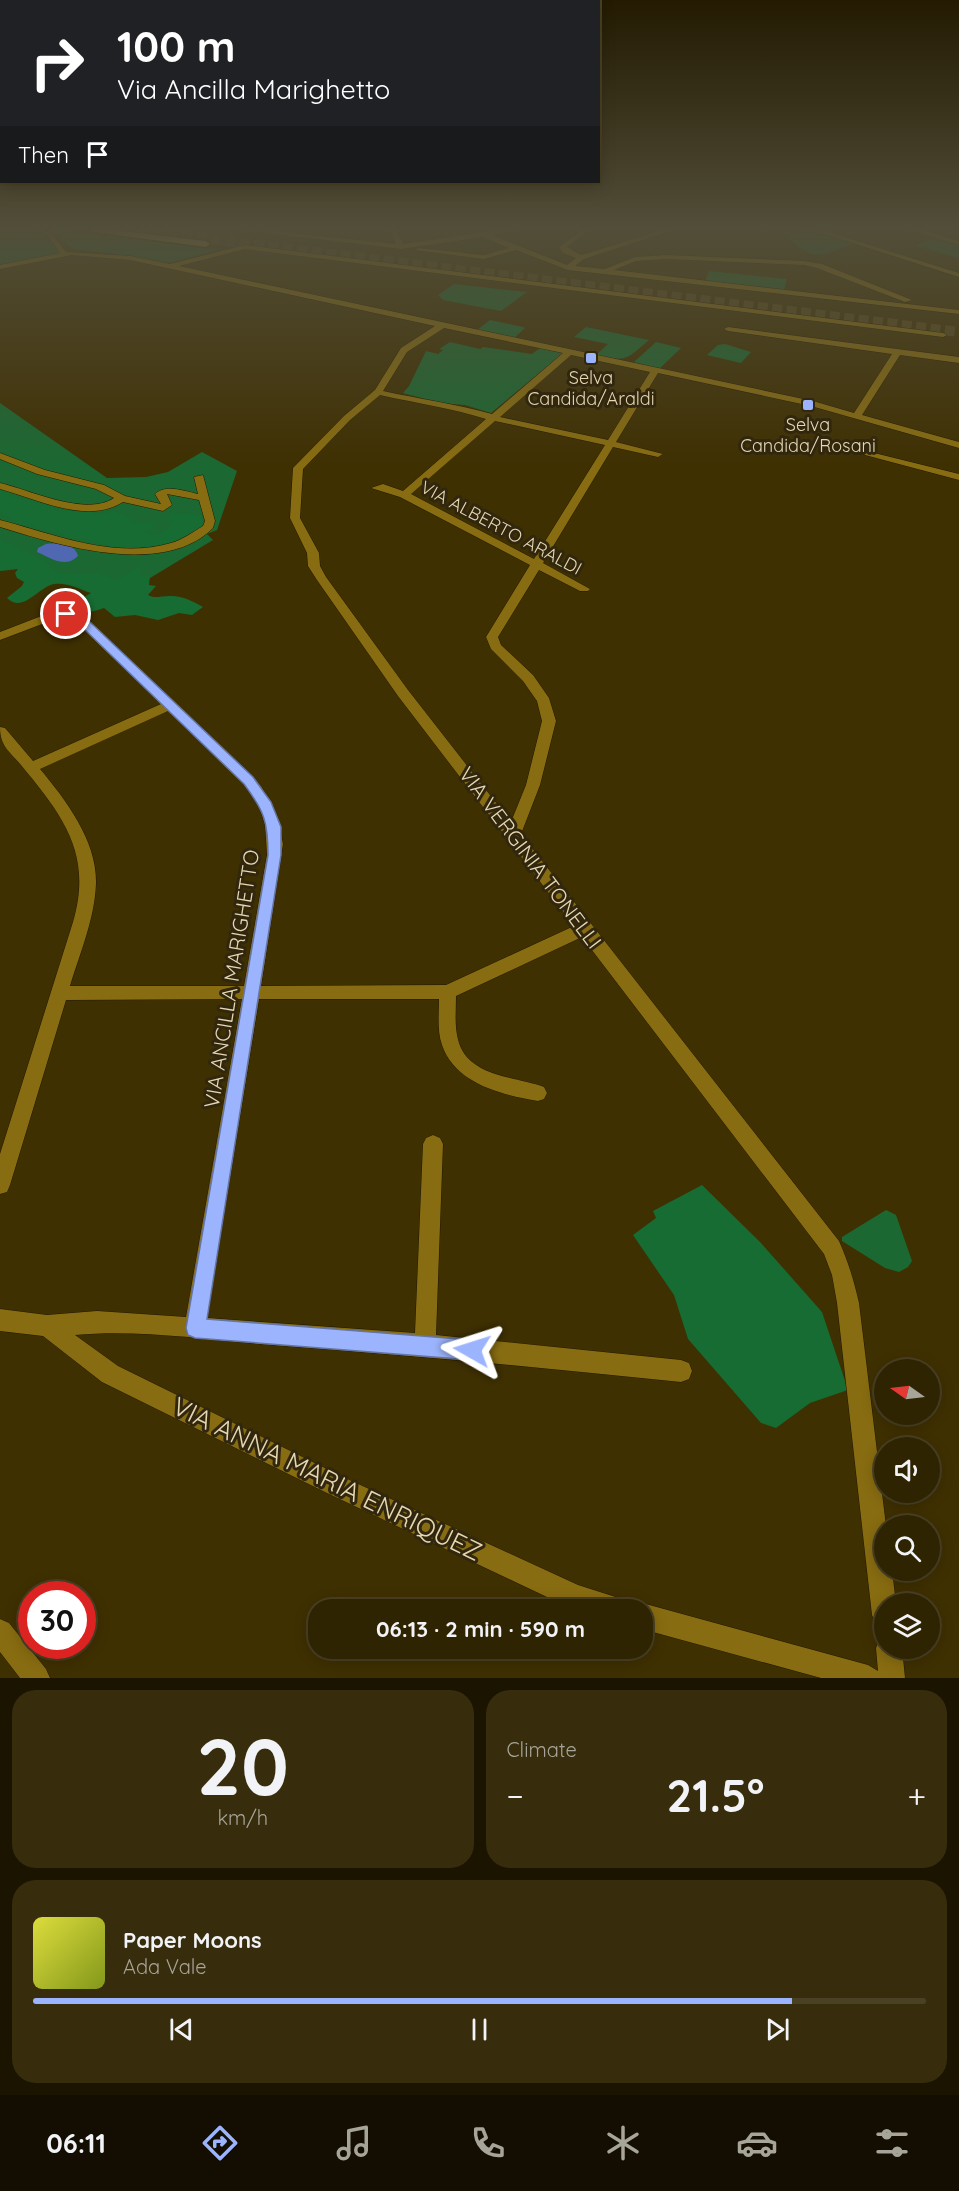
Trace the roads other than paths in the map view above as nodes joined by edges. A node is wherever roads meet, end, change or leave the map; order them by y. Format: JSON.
{"nodes":[{"id":1,"x":363,"y":308,"type":"edge"},
{"id":2,"x":733,"y":308,"type":"edge"},
{"id":3,"x":797,"y":308,"type":"edge"},
{"id":4,"x":832,"y":308,"type":"edge"},
{"id":5,"x":924,"y":308,"type":"edge"},
{"id":6,"x":959,"y":312,"type":"edge"},
{"id":7,"x":794,"y":316,"type":"junction"},
{"id":8,"x":828,"y":320,"type":"junction"},
{"id":9,"x":442,"y":325,"type":"junction"},
{"id":10,"x":728,"y":329,"type":"dead end"},
{"id":11,"x":943,"y":335,"type":"dead end"},
{"id":12,"x":569,"y":352,"type":"junction"},
{"id":13,"x":897,"y":352,"type":"junction"},
{"id":14,"x":959,"y":360,"type":"edge"},
{"id":15,"x":655,"y":371,"type":"junction"},
{"id":16,"x":378,"y":392,"type":"junction"},
{"id":17,"x":857,"y":416,"type":"junction"},
{"id":18,"x":492,"y":417,"type":"junction"},
{"id":19,"x":609,"y":443,"type":"junction"},
{"id":20,"x":959,"y":446,"type":"edge"},
{"id":21,"x":853,"y":449,"type":"dead end"},
{"id":22,"x":658,"y":454,"type":"dead end"},
{"id":23,"x":0,"y":456,"type":"edge"},
{"id":24,"x":199,"y":477,"type":"dead end"},
{"id":25,"x":959,"y":477,"type":"edge"},
{"id":26,"x":0,"y":486,"type":"edge"},
{"id":27,"x":375,"y":488,"type":"dead end"},
{"id":28,"x":404,"y":495,"type":"junction"},
{"id":29,"x":121,"y":498,"type":"junction"},
{"id":30,"x":204,"y":498,"type":"junction"},
{"id":31,"x":0,"y":523,"type":"edge"},
{"id":32,"x":536,"y":564,"type":"junction"},
{"id":33,"x":584,"y":589,"type":"dead end"},
{"id":34,"x":0,"y":636,"type":"edge"},
{"id":35,"x":169,"y":705,"type":"junction"},
{"id":36,"x":0,"y":731,"type":"edge"},
{"id":37,"x":31,"y":768,"type":"junction"},
{"id":38,"x":513,"y":835,"type":"junction"},
{"id":39,"x":583,"y":928,"type":"junction"},
{"id":40,"x":253,"y":991,"type":"junction"},
{"id":41,"x":447,"y":992,"type":"junction"},
{"id":42,"x":60,"y":993,"type":"junction"},
{"id":43,"x":538,"y":1093,"type":"dead end"},
{"id":44,"x":433,"y":1144,"type":"dead end"},
{"id":45,"x":4,"y":1161,"type":"edge"},
{"id":46,"x":0,"y":1185,"type":"edge"},
{"id":47,"x":0,"y":1320,"type":"edge"},
{"id":48,"x":47,"y":1326,"type":"junction"},
{"id":49,"x":195,"y":1328,"type":"junction"},
{"id":50,"x":425,"y":1345,"type":"junction"},
{"id":51,"x":681,"y":1371,"type":"dead end"},
{"id":52,"x":882,"y":1593,"type":"edge"},
{"id":53,"x":582,"y":1599,"type":"edge"},
{"id":54,"x":653,"y":1619,"type":"edge"},
{"id":55,"x":0,"y":1632,"type":"edge"},
{"id":56,"x":890,"y":1659,"type":"edge"},
{"id":57,"x":37,"y":1678,"type":"edge"},
{"id":58,"x":868,"y":1678,"type":"edge"},
{"id":59,"x":892,"y":1678,"type":"edge"}],
"edges":[{"from":1,"to":9,"type":"street"},
{"from":2,"to":7,"type":"street"},
{"from":3,"to":7,"type":"street"},
{"from":4,"to":8,"type":"street"},
{"from":5,"to":6,"type":"street"},
{"from":7,"to":8,"type":"street"},
{"from":8,"to":11,"type":"street"},
{"from":9,"to":12,"type":"street"},
{"from":9,"to":16,"type":"street","name":"VIA VERGINIA TONELLI"},
{"from":10,"to":13,"type":"street"},
{"from":12,"to":15,"type":"street"},
{"from":12,"to":18,"type":"street","name":"VIA ALBERTO ARALDI"},
{"from":13,"to":14,"type":"street"},
{"from":13,"to":17,"type":"street"},
{"from":15,"to":17,"type":"street"},
{"from":15,"to":19,"type":"street"},
{"from":16,"to":18,"type":"street"},
{"from":16,"to":38,"type":"street","name":"VIA VERGINIA TONELLI"},
{"from":17,"to":20,"type":"street"},
{"from":18,"to":19,"type":"street"},
{"from":18,"to":28,"type":"street","name":"VIA ALBERTO ARALDI"},
{"from":19,"to":22,"type":"street"},
{"from":19,"to":32,"type":"street"},
{"from":21,"to":25,"type":"street"},
{"from":23,"to":29,"type":"street"},
{"from":24,"to":30,"type":"street"},
{"from":26,"to":29,"type":"street"},
{"from":27,"to":28,"type":"street","name":"VIA ALBERTO ARALDI"},
{"from":28,"to":32,"type":"street","name":"VIA ALBERTO ARALDI"},
{"from":29,"to":30,"type":"street"},
{"from":30,"to":31,"type":"street"},
{"from":32,"to":33,"type":"street","name":"VIA ALBERTO ARALDI"},
{"from":32,"to":38,"type":"street"},
{"from":34,"to":35,"type":"street","name":"VIA ANCILLA MARIGHETTO"},
{"from":35,"to":37,"type":"street"},
{"from":35,"to":40,"type":"street","name":"VIA ANCILLA MARIGHETTO"},
{"from":36,"to":37,"type":"street"},
{"from":37,"to":42,"type":"street"},
{"from":38,"to":39,"type":"street","name":"VIA VERGINIA TONELLI"},
{"from":39,"to":41,"type":"street"},
{"from":39,"to":52,"type":"street","name":"VIA VERGINIA TONELLI"},
{"from":40,"to":41,"type":"street"},
{"from":40,"to":42,"type":"street"},
{"from":40,"to":49,"type":"street","name":"VIA ANCILLA MARIGHETTO"},
{"from":41,"to":43,"type":"street"},
{"from":42,"to":45,"type":"street"},
{"from":44,"to":50,"type":"street"},
{"from":45,"to":46,"type":"street"},
{"from":47,"to":48,"type":"street"},
{"from":48,"to":49,"type":"street"},
{"from":48,"to":53,"type":"street","name":"VIA ANNA MARIA ENRIQUEZ"},
{"from":49,"to":50,"type":"street"},
{"from":50,"to":51,"type":"street"},
{"from":54,"to":58,"type":"street"},
{"from":55,"to":57,"type":"street"},
{"from":56,"to":59,"type":"street"}]}
